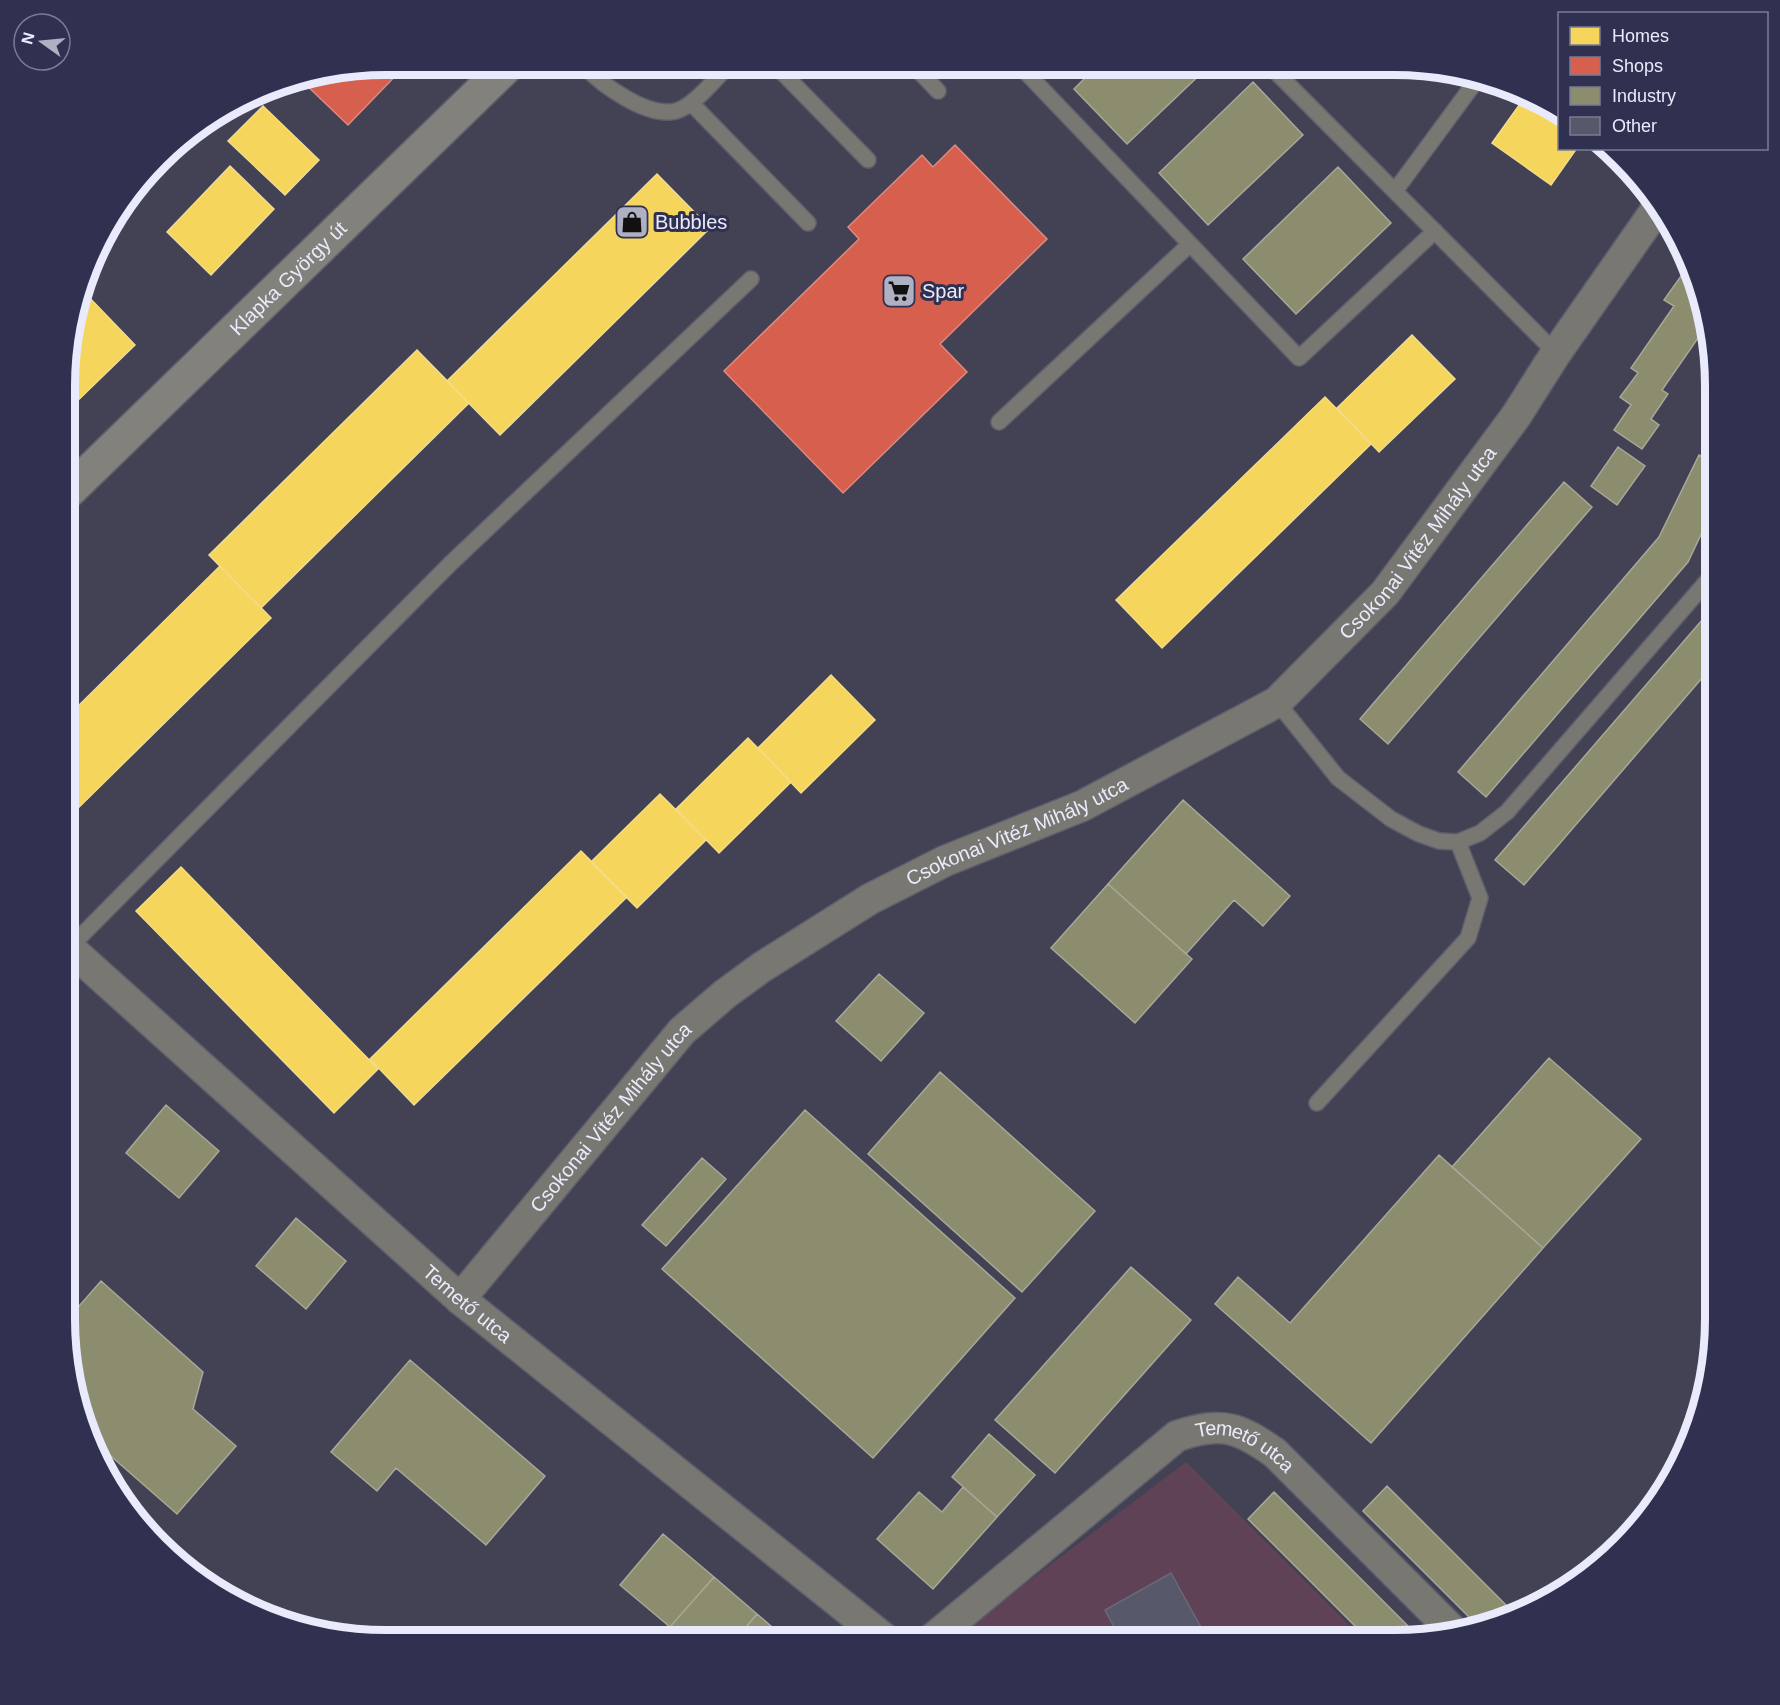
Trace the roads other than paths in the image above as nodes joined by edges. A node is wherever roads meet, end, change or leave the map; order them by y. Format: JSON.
{"nodes":[{"id":1,"x":498,"y":75,"type":"edge"},
{"id":2,"x":593,"y":75,"type":"edge"},
{"id":3,"x":719,"y":75,"type":"edge"},
{"id":4,"x":785,"y":75,"type":"edge"},
{"id":5,"x":923,"y":75,"type":"edge"},
{"id":6,"x":1029,"y":75,"type":"edge"},
{"id":7,"x":1279,"y":75,"type":"edge"},
{"id":8,"x":1473,"y":86,"type":"edge"},
{"id":9,"x":938,"y":91,"type":"dead end"},
{"id":10,"x":691,"y":103,"type":"junction"},
{"id":11,"x":868,"y":160,"type":"dead end"},
{"id":12,"x":1395,"y":191,"type":"junction"},
{"id":13,"x":1653,"y":214,"type":"edge"},
{"id":14,"x":808,"y":224,"type":"dead end"},
{"id":15,"x":1435,"y":231,"type":"junction"},
{"id":16,"x":1190,"y":244,"type":"junction"},
{"id":17,"x":751,"y":279,"type":"dead end"},
{"id":18,"x":1556,"y":352,"type":"junction"},
{"id":19,"x":999,"y":422,"type":"dead end"},
{"id":20,"x":75,"y":485,"type":"edge"},
{"id":21,"x":1705,"y":584,"type":"edge"},
{"id":22,"x":1277,"y":702,"type":"junction"},
{"id":23,"x":1458,"y":842,"type":"junction"},
{"id":24,"x":75,"y":940,"type":"edge"},
{"id":25,"x":75,"y":953,"type":"edge"},
{"id":26,"x":1317,"y":1103,"type":"dead end"},
{"id":27,"x":460,"y":1299,"type":"junction"},
{"id":28,"x":1447,"y":1625,"type":"edge"},
{"id":29,"x":874,"y":1630,"type":"edge"},
{"id":30,"x":943,"y":1630,"type":"edge"}],
"edges":[{"from":1,"to":20,"type":"main road","name":"Klapka György út"},
{"from":2,"to":10,"type":"lane"},
{"from":3,"to":10,"type":"lane"},
{"from":4,"to":11,"type":"lane"},
{"from":5,"to":9,"type":"lane"},
{"from":6,"to":16,"type":"lane"},
{"from":7,"to":12,"type":"lane"},
{"from":8,"to":12,"type":"lane"},
{"from":10,"to":14,"type":"lane"},
{"from":12,"to":15,"type":"lane"},
{"from":13,"to":18,"type":"street","name":"Csokonai Vitéz Mihály utca"},
{"from":15,"to":16,"type":"lane"},
{"from":15,"to":18,"type":"lane"},
{"from":16,"to":19,"type":"lane"},
{"from":17,"to":24,"type":"lane"},
{"from":18,"to":22,"type":"street","name":"Csokonai Vitéz Mihály utca"},
{"from":21,"to":23,"type":"lane"},
{"from":22,"to":23,"type":"lane"},
{"from":22,"to":27,"type":"street","name":"Csokonai Vitéz Mihály utca"},
{"from":23,"to":26,"type":"lane"},
{"from":25,"to":27,"type":"street","name":"Temető utca"},
{"from":27,"to":29,"type":"street","name":"Temető utca"},
{"from":28,"to":30,"type":"street","name":"Temető utca"}]}
